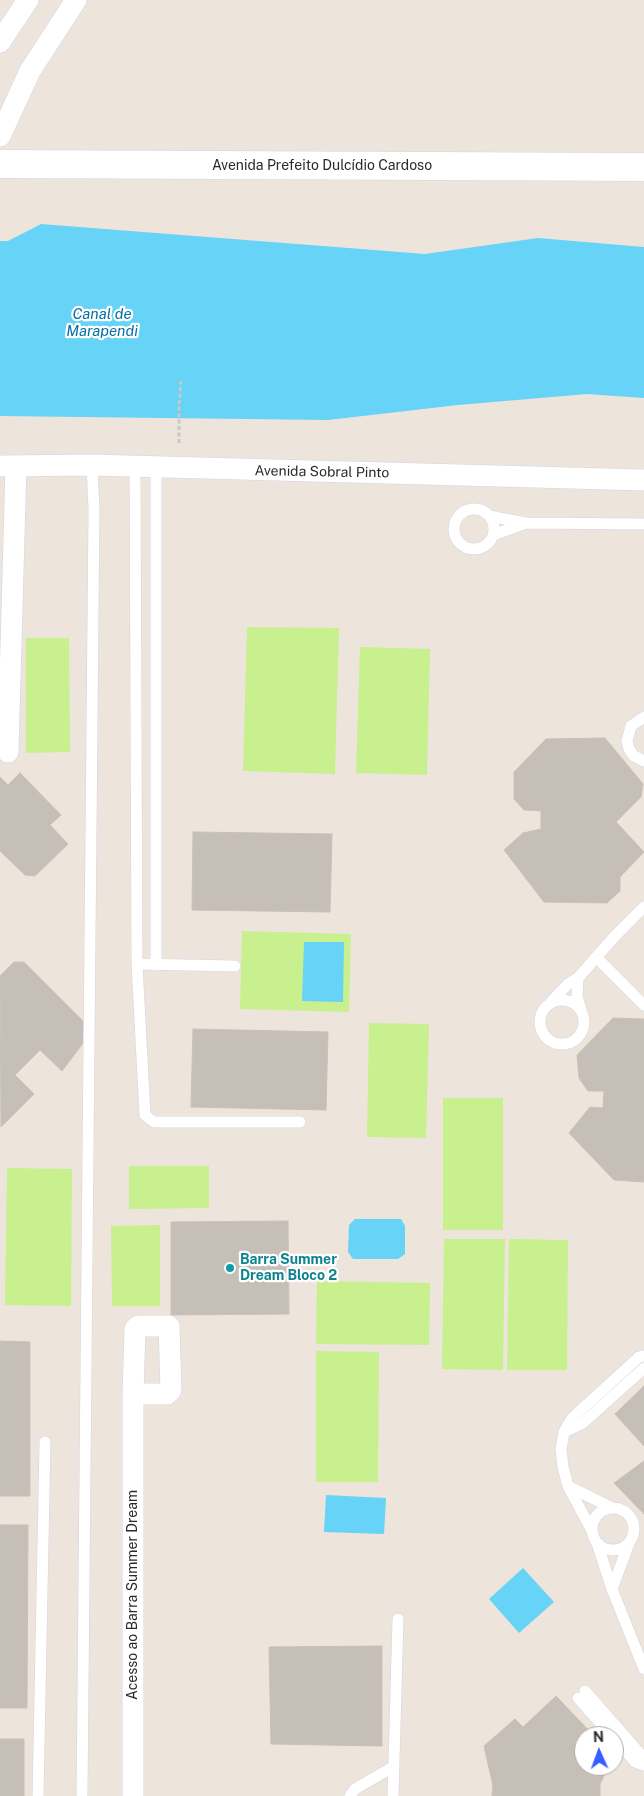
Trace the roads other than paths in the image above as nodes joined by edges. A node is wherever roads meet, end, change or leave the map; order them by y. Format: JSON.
{"nodes":[{"id":1,"x":28,"y":0,"type":"edge"},
{"id":2,"x":76,"y":0,"type":"edge"},
{"id":3,"x":0,"y":42,"type":"edge"},
{"id":4,"x":0,"y":136,"type":"edge"},
{"id":5,"x":0,"y":164,"type":"edge"},
{"id":6,"x":644,"y":167,"type":"edge"},
{"id":7,"x":92,"y":465,"type":"junction"},
{"id":8,"x":8,"y":466,"type":"edge"},
{"id":9,"x":135,"y":467,"type":"junction"},
{"id":10,"x":156,"y":467,"type":"junction"},
{"id":11,"x":644,"y":480,"type":"edge"},
{"id":12,"x":489,"y":516,"type":"junction"},
{"id":13,"x":526,"y":523,"type":"junction"},
{"id":14,"x":644,"y":524,"type":"edge"},
{"id":15,"x":493,"y":535,"type":"junction"},
{"id":16,"x":644,"y":717,"type":"edge"},
{"id":17,"x":8,"y":752,"type":"dead end"},
{"id":18,"x":644,"y":762,"type":"edge"},
{"id":19,"x":644,"y":907,"type":"edge"},
{"id":20,"x":596,"y":957,"type":"junction"},
{"id":21,"x":137,"y":964,"type":"junction"},
{"id":22,"x":156,"y":965,"type":"junction"},
{"id":23,"x":235,"y":966,"type":"dead end"},
{"id":24,"x":578,"y":978,"type":"junction"},
{"id":25,"x":549,"y":1004,"type":"junction"},
{"id":26,"x":644,"y":1005,"type":"edge"},
{"id":27,"x":580,"y":1011,"type":"junction"},
{"id":28,"x":300,"y":1122,"type":"dead end"},
{"id":29,"x":644,"y":1356,"type":"edge"},
{"id":30,"x":644,"y":1368,"type":"edge"},
{"id":31,"x":133,"y":1394,"type":"dead end"},
{"id":32,"x":564,"y":1432,"type":"junction"},
{"id":33,"x":46,"y":1442,"type":"dead end"},
{"id":34,"x":568,"y":1486,"type":"junction"},
{"id":35,"x":612,"y":1508,"type":"junction"},
{"id":36,"x":592,"y":1531,"type":"junction"},
{"id":37,"x":598,"y":1543,"type":"junction"},
{"id":38,"x":629,"y":1543,"type":"junction"},
{"id":39,"x":612,"y":1590,"type":"junction"},
{"id":40,"x":398,"y":1619,"type":"dead end"},
{"id":41,"x":644,"y":1669,"type":"edge"},
{"id":42,"x":605,"y":1726,"type":"edge"},
{"id":43,"x":613,"y":1726,"type":"edge"},
{"id":44,"x":624,"y":1737,"type":"edge"},
{"id":45,"x":624,"y":1750,"type":"edge"},
{"id":46,"x":644,"y":1758,"type":"edge"},
{"id":47,"x":644,"y":1765,"type":"edge"},
{"id":48,"x":393,"y":1767,"type":"junction"},
{"id":49,"x":38,"y":1796,"type":"edge"},
{"id":50,"x":82,"y":1796,"type":"edge"},
{"id":51,"x":134,"y":1796,"type":"edge"},
{"id":52,"x":350,"y":1796,"type":"edge"},
{"id":53,"x":393,"y":1796,"type":"edge"}],
"edges":[{"from":1,"to":3,"type":"street"},
{"from":2,"to":4,"type":"street"},
{"from":5,"to":6,"type":"street","name":"Avenida Prefeito Dulcídio Cardoso"},
{"from":7,"to":8,"type":"street","name":"Avenida Sobral Pinto"},
{"from":7,"to":9,"type":"street","name":"Avenida Sobral Pinto"},
{"from":7,"to":50,"type":"lane"},
{"from":8,"to":17,"type":"street"},
{"from":9,"to":10,"type":"street","name":"Avenida Sobral Pinto"},
{"from":9,"to":21,"type":"lane"},
{"from":10,"to":11,"type":"street","name":"Avenida Sobral Pinto"},
{"from":10,"to":22,"type":"lane"},
{"from":12,"to":13,"type":"lane"},
{"from":12,"to":15,"type":"lane"},
{"from":12,"to":15,"type":"lane"},
{"from":13,"to":14,"type":"lane"},
{"from":13,"to":15,"type":"lane"},
{"from":16,"to":18,"type":"lane"},
{"from":19,"to":20,"type":"lane"},
{"from":20,"to":24,"type":"lane"},
{"from":20,"to":26,"type":"lane"},
{"from":21,"to":22,"type":"lane"},
{"from":21,"to":28,"type":"lane"},
{"from":22,"to":23,"type":"lane"},
{"from":24,"to":25,"type":"lane"},
{"from":24,"to":27,"type":"lane"},
{"from":25,"to":27,"type":"lane"},
{"from":25,"to":27,"type":"lane"},
{"from":29,"to":32,"type":"lane"},
{"from":30,"to":32,"type":"lane"},
{"from":31,"to":51,"type":"street","name":"Acesso ao Barra Summer Dream"},
{"from":32,"to":34,"type":"lane"},
{"from":33,"to":49,"type":"lane"},
{"from":34,"to":35,"type":"lane"},
{"from":34,"to":36,"type":"lane"},
{"from":35,"to":36,"type":"lane"},
{"from":35,"to":38,"type":"lane"},
{"from":36,"to":37,"type":"lane"},
{"from":37,"to":38,"type":"lane"},
{"from":37,"to":39,"type":"lane"},
{"from":38,"to":39,"type":"lane"},
{"from":39,"to":41,"type":"lane"},
{"from":40,"to":48,"type":"lane"},
{"from":42,"to":43,"type":"lane"},
{"from":44,"to":46,"type":"lane"},
{"from":45,"to":47,"type":"lane"},
{"from":48,"to":52,"type":"lane"},
{"from":48,"to":53,"type":"lane"}]}
